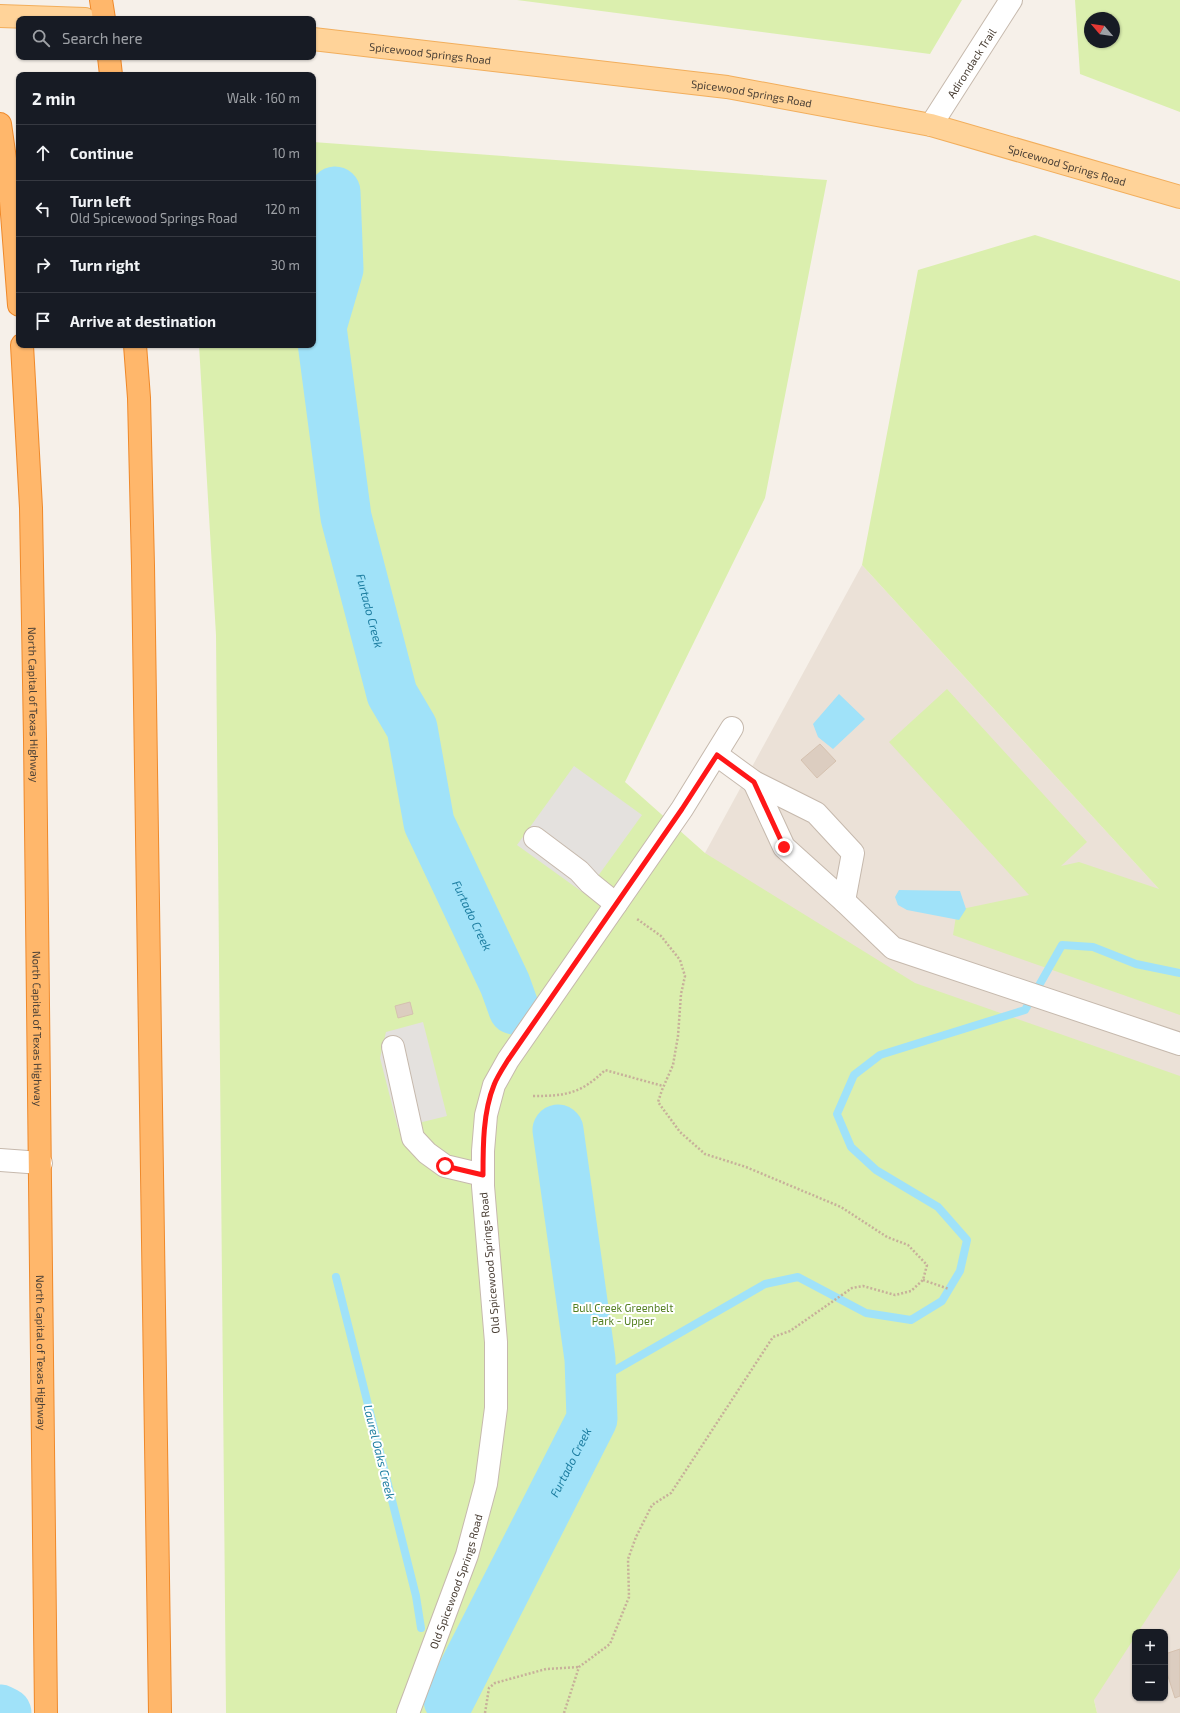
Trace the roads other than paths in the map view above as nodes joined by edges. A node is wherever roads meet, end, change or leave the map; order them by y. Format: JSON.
{"nodes":[{"id":1,"x":101,"y":0,"type":"edge"},
{"id":2,"x":1011,"y":0,"type":"edge"},
{"id":3,"x":0,"y":16,"type":"edge"},
{"id":4,"x":104,"y":16,"type":"edge"},
{"id":5,"x":16,"y":17,"type":"edge"},
{"id":6,"x":316,"y":39,"type":"edge"},
{"id":7,"x":109,"y":60,"type":"edge"},
{"id":8,"x":111,"y":72,"type":"edge"},
{"id":9,"x":0,"y":124,"type":"edge"},
{"id":10,"x":931,"y":125,"type":"junction"},
{"id":11,"x":1180,"y":197,"type":"edge"},
{"id":12,"x":16,"y":267,"type":"edge"},
{"id":13,"x":22,"y":348,"type":"edge"},
{"id":14,"x":135,"y":348,"type":"edge"},
{"id":15,"x":732,"y":728,"type":"dead end"},
{"id":16,"x":717,"y":755,"type":"junction"},
{"id":17,"x":754,"y":782,"type":"junction"},
{"id":18,"x":534,"y":838,"type":"dead end"},
{"id":19,"x":844,"y":901,"type":"junction"},
{"id":20,"x":616,"y":904,"type":"junction"},
{"id":21,"x":1180,"y":1044,"type":"edge"},
{"id":22,"x":393,"y":1047,"type":"dead end"},
{"id":23,"x":0,"y":1160,"type":"edge"},
{"id":24,"x":41,"y":1163,"type":"junction"},
{"id":25,"x":483,"y":1175,"type":"junction"},
{"id":26,"x":46,"y":1713,"type":"edge"},
{"id":27,"x":160,"y":1713,"type":"edge"},
{"id":28,"x":408,"y":1713,"type":"edge"}],
"edges":[{"from":1,"to":4,"type":"highway"},
{"from":2,"to":10,"type":"street","name":"Adirondack Trail"},
{"from":3,"to":5,"type":"main road"},
{"from":6,"to":10,"type":"main road","name":"Spicewood Springs Road"},
{"from":7,"to":8,"type":"highway"},
{"from":9,"to":12,"type":"highway"},
{"from":10,"to":11,"type":"main road","name":"Spicewood Springs Road"},
{"from":13,"to":24,"type":"highway","name":"North Capital of Texas Highway"},
{"from":14,"to":27,"type":"highway"},
{"from":15,"to":16,"type":"street","name":"Old Spicewood Springs Road"},
{"from":16,"to":17,"type":"street"},
{"from":16,"to":20,"type":"street","name":"Old Spicewood Springs Road"},
{"from":17,"to":19,"type":"street"},
{"from":17,"to":19,"type":"street"},
{"from":18,"to":20,"type":"street"},
{"from":19,"to":21,"type":"street"},
{"from":20,"to":25,"type":"street","name":"Old Spicewood Springs Road"},
{"from":22,"to":25,"type":"street"},
{"from":23,"to":24,"type":"street"},
{"from":24,"to":26,"type":"highway","name":"North Capital of Texas Highway"},
{"from":25,"to":28,"type":"street","name":"Old Spicewood Springs Road"}]}
